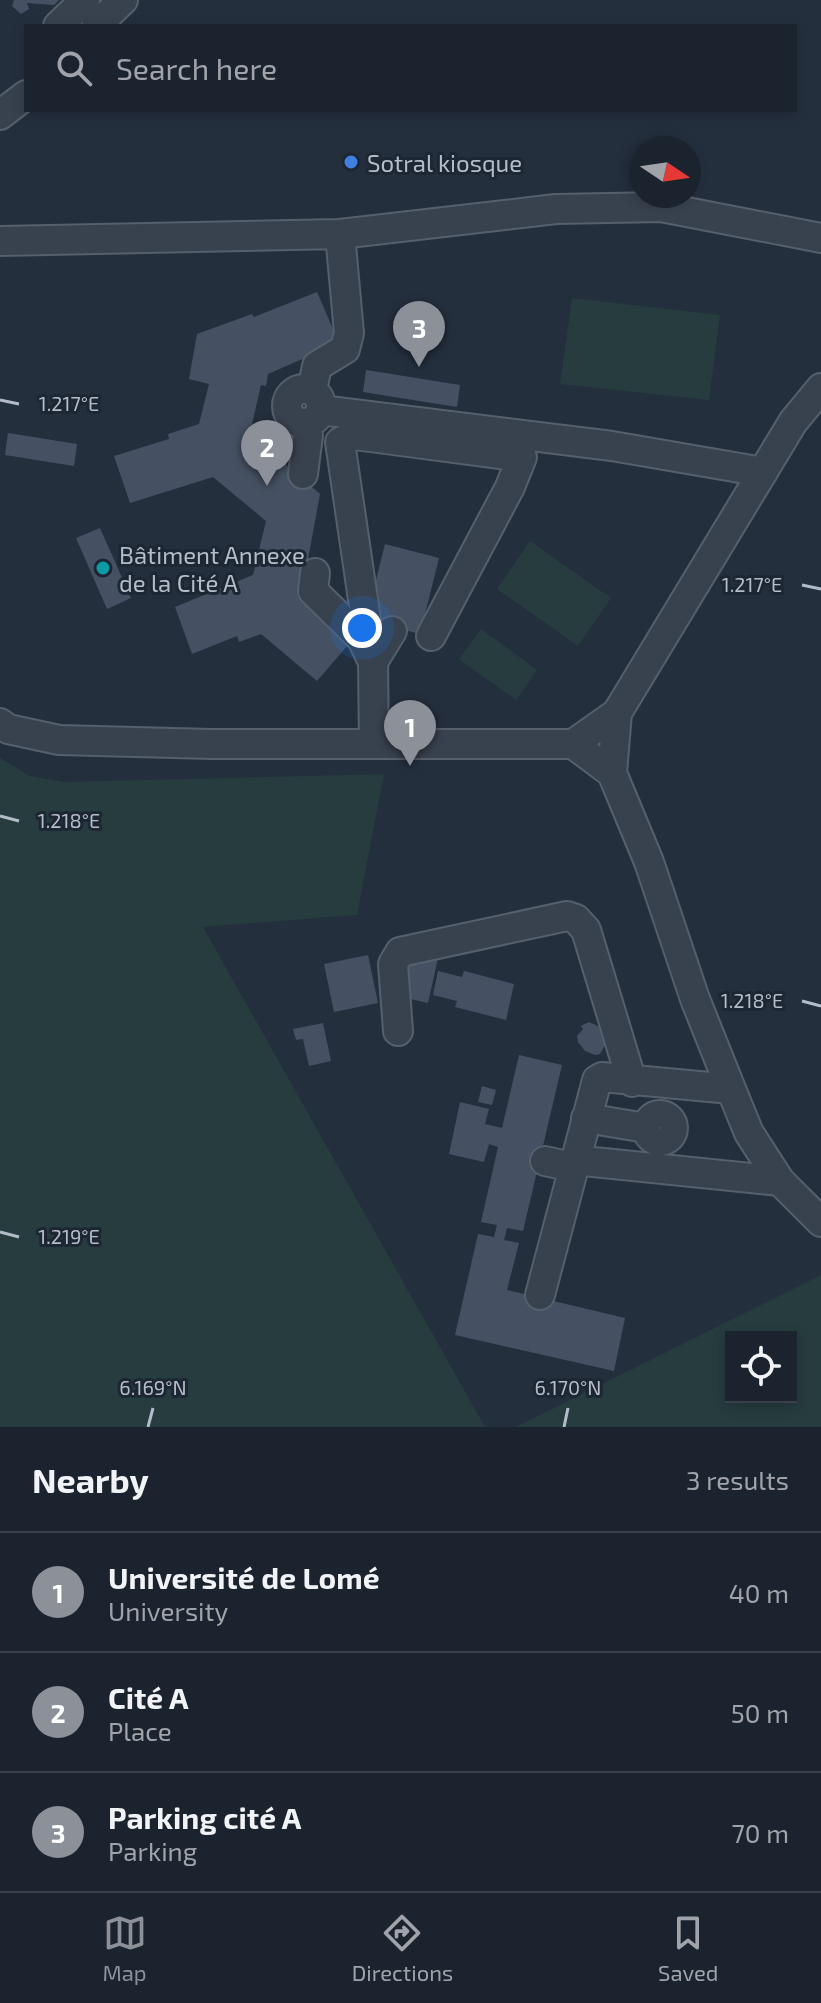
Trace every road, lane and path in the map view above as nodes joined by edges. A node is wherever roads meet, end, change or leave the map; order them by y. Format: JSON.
{"nodes":[{"id":1,"x":85,"y":0,"type":"edge"},
{"id":2,"x":123,"y":0,"type":"edge"},
{"id":3,"x":60,"y":24,"type":"edge"},
{"id":4,"x":98,"y":24,"type":"edge"},
{"id":5,"x":24,"y":97,"type":"edge"},
{"id":6,"x":0,"y":115,"type":"edge"},
{"id":7,"x":340,"y":234,"type":"junction"},
{"id":8,"x":821,"y":238,"type":"edge"},
{"id":9,"x":0,"y":241,"type":"edge"},
{"id":10,"x":821,"y":388,"type":"edge"},
{"id":11,"x":312,"y":408,"type":"junction"},
{"id":12,"x":343,"y":465,"type":"junction"},
{"id":13,"x":763,"y":472,"type":"junction"},
{"id":14,"x":315,"y":573,"type":"dead end"},
{"id":15,"x":366,"y":620,"type":"dead end"},
{"id":16,"x":392,"y":631,"type":"dead end"},
{"id":17,"x":431,"y":636,"type":"dead end"},
{"id":18,"x":373,"y":662,"type":"junction"},
{"id":19,"x":617,"y":713,"type":"junction"},
{"id":20,"x":0,"y":723,"type":"edge"},
{"id":21,"x":374,"y":744,"type":"junction"},
{"id":22,"x":573,"y":744,"type":"junction"},
{"id":23,"x":612,"y":773,"type":"junction"},
{"id":24,"x":398,"y":1031,"type":"dead end"},
{"id":25,"x":632,"y":1082,"type":"junction"},
{"id":26,"x":693,"y":1087,"type":"junction"},
{"id":27,"x":731,"y":1089,"type":"junction"},
{"id":28,"x":586,"y":1118,"type":"junction"},
{"id":29,"x":659,"y":1128,"type":"junction"},
{"id":30,"x":564,"y":1163,"type":"junction"},
{"id":31,"x":680,"y":1170,"type":"junction"},
{"id":32,"x":780,"y":1181,"type":"junction"},
{"id":33,"x":821,"y":1222,"type":"edge"},
{"id":34,"x":540,"y":1295,"type":"dead end"}],
"edges":[{"from":1,"to":3,"type":"lane"},
{"from":2,"to":4,"type":"lane"},
{"from":5,"to":6,"type":"lane"},
{"from":7,"to":8,"type":"lane"},
{"from":7,"to":9,"type":"lane"},
{"from":7,"to":11,"type":"lane"},
{"from":10,"to":13,"type":"lane"},
{"from":11,"to":12,"type":"lane"},
{"from":11,"to":13,"type":"lane"},
{"from":12,"to":15,"type":"lane"},
{"from":12,"to":17,"type":"lane"},
{"from":13,"to":19,"type":"lane"},
{"from":14,"to":18,"type":"lane"},
{"from":16,"to":18,"type":"lane"},
{"from":18,"to":21,"type":"lane"},
{"from":19,"to":22,"type":"lane"},
{"from":19,"to":23,"type":"lane"},
{"from":20,"to":21,"type":"lane"},
{"from":21,"to":22,"type":"lane"},
{"from":22,"to":23,"type":"lane"},
{"from":23,"to":27,"type":"lane"},
{"from":24,"to":25,"type":"lane"},
{"from":25,"to":26,"type":"lane"},
{"from":25,"to":28,"type":"lane"},
{"from":26,"to":27,"type":"lane"},
{"from":26,"to":29,"type":"lane"},
{"from":27,"to":32,"type":"lane"},
{"from":28,"to":29,"type":"lane"},
{"from":28,"to":30,"type":"lane"},
{"from":29,"to":31,"type":"lane"},
{"from":30,"to":31,"type":"lane"},
{"from":30,"to":34,"type":"lane"},
{"from":31,"to":32,"type":"lane"},
{"from":32,"to":33,"type":"lane"}]}
